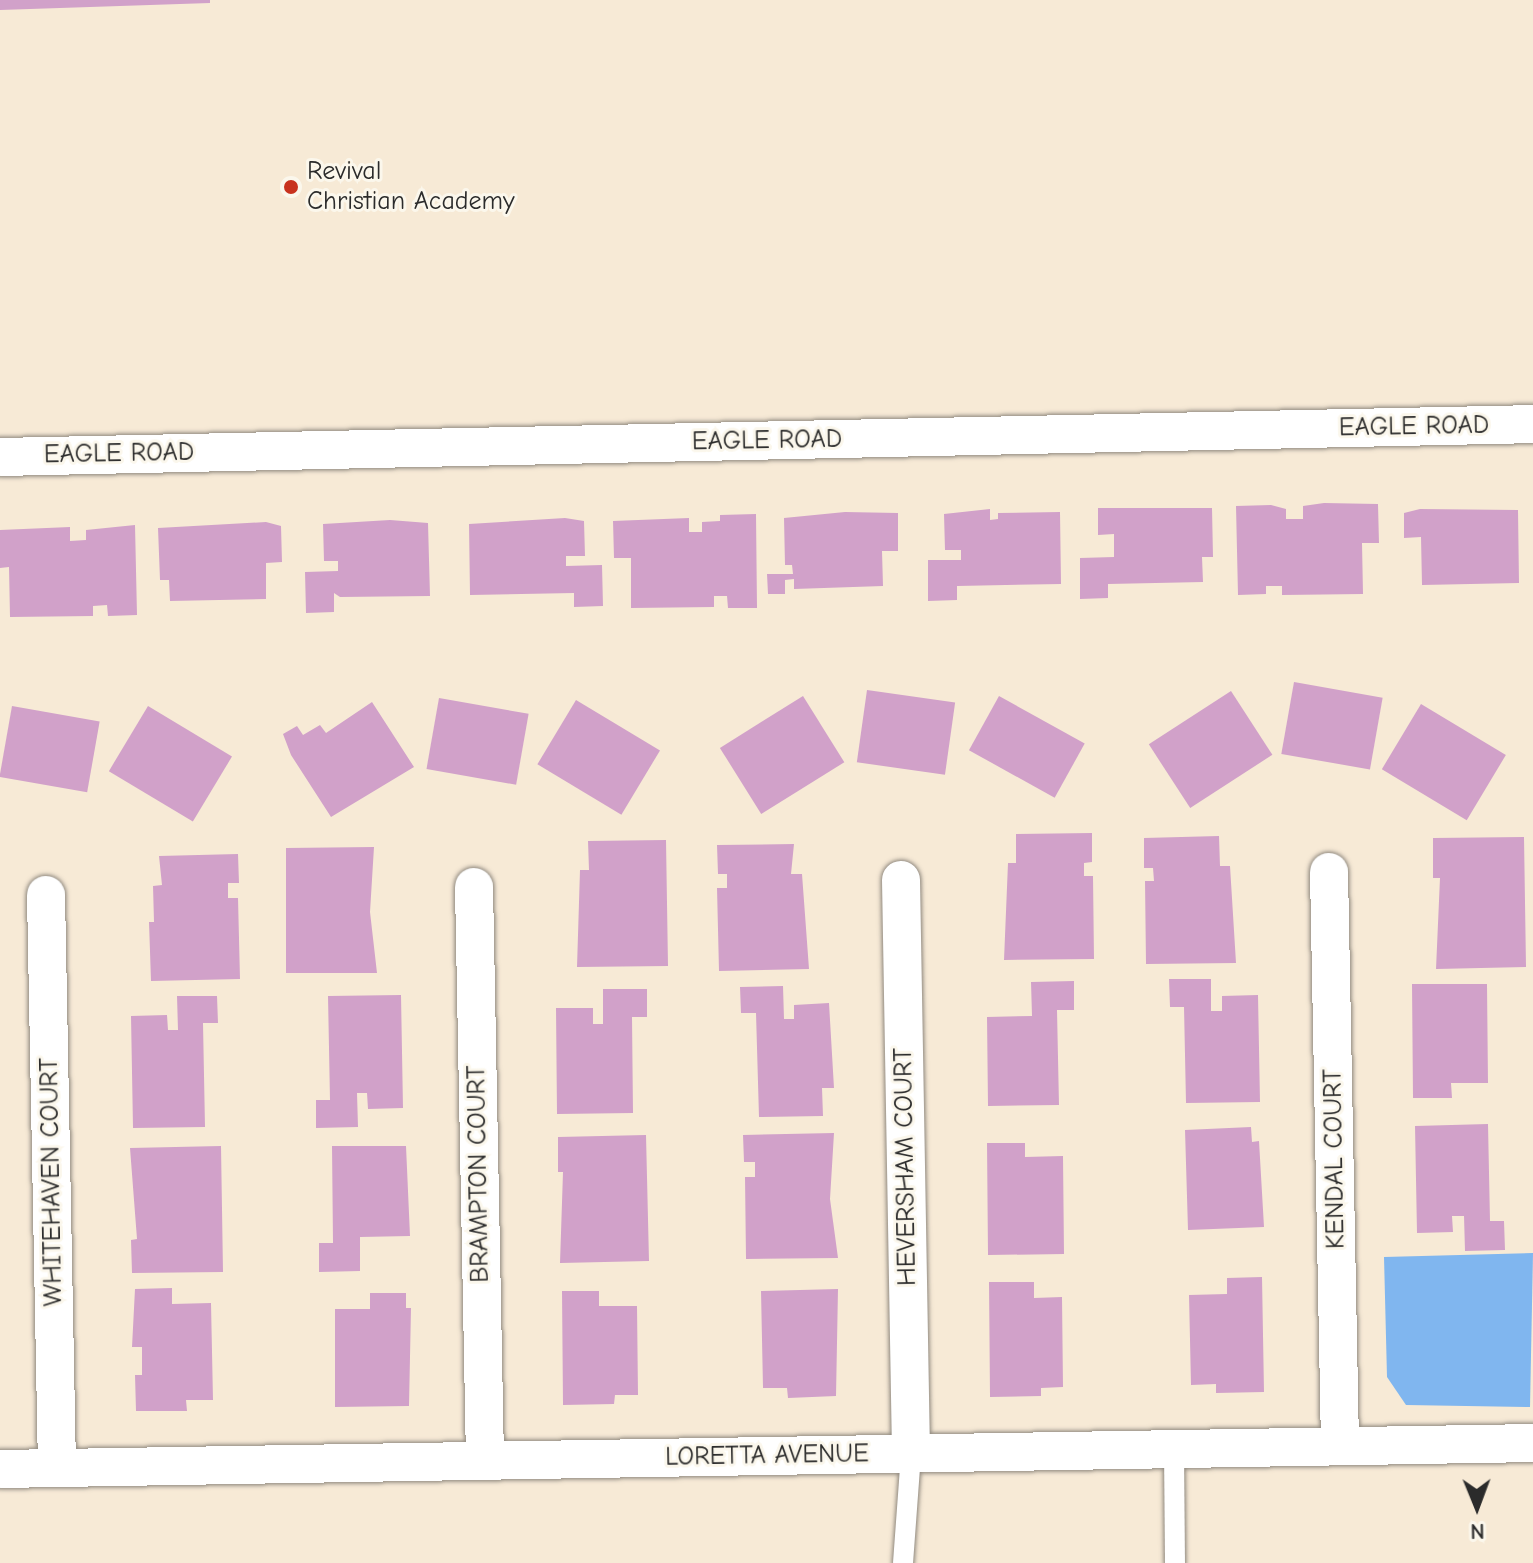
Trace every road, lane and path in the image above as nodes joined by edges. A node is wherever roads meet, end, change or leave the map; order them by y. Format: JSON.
{"nodes":[{"id":1,"x":1533,"y":424,"type":"edge"},
{"id":2,"x":0,"y":457,"type":"edge"},
{"id":3,"x":1329,"y":872,"type":"dead end"},
{"id":4,"x":901,"y":880,"type":"dead end"},
{"id":5,"x":474,"y":887,"type":"dead end"},
{"id":6,"x":46,"y":895,"type":"dead end"},
{"id":7,"x":1533,"y":1443,"type":"edge"},
{"id":8,"x":1340,"y":1446,"type":"junction"},
{"id":9,"x":1174,"y":1449,"type":"junction"},
{"id":10,"x":911,"y":1454,"type":"junction"},
{"id":11,"x":485,"y":1461,"type":"junction"},
{"id":12,"x":57,"y":1468,"type":"junction"},
{"id":13,"x":0,"y":1469,"type":"edge"},
{"id":14,"x":903,"y":1563,"type":"edge"},
{"id":15,"x":1175,"y":1563,"type":"edge"}],
"edges":[{"from":1,"to":2,"type":"street","name":"EAGLE ROAD"},
{"from":3,"to":8,"type":"street","name":"KENDAL COURT"},
{"from":4,"to":10,"type":"street","name":"HEVERSHAM COURT"},
{"from":5,"to":11,"type":"street","name":"BRAMPTON COURT"},
{"from":6,"to":12,"type":"street","name":"WHITEHAVEN COURT"},
{"from":7,"to":8,"type":"street","name":"LORETTA AVENUE"},
{"from":8,"to":9,"type":"street","name":"LORETTA AVENUE"},
{"from":9,"to":10,"type":"street","name":"LORETTA AVENUE"},
{"from":9,"to":15,"type":"lane"},
{"from":10,"to":11,"type":"street","name":"LORETTA AVENUE"},
{"from":10,"to":14,"type":"lane"},
{"from":11,"to":12,"type":"street","name":"LORETTA AVENUE"},
{"from":12,"to":13,"type":"street","name":"LORETTA AVENUE"}]}
